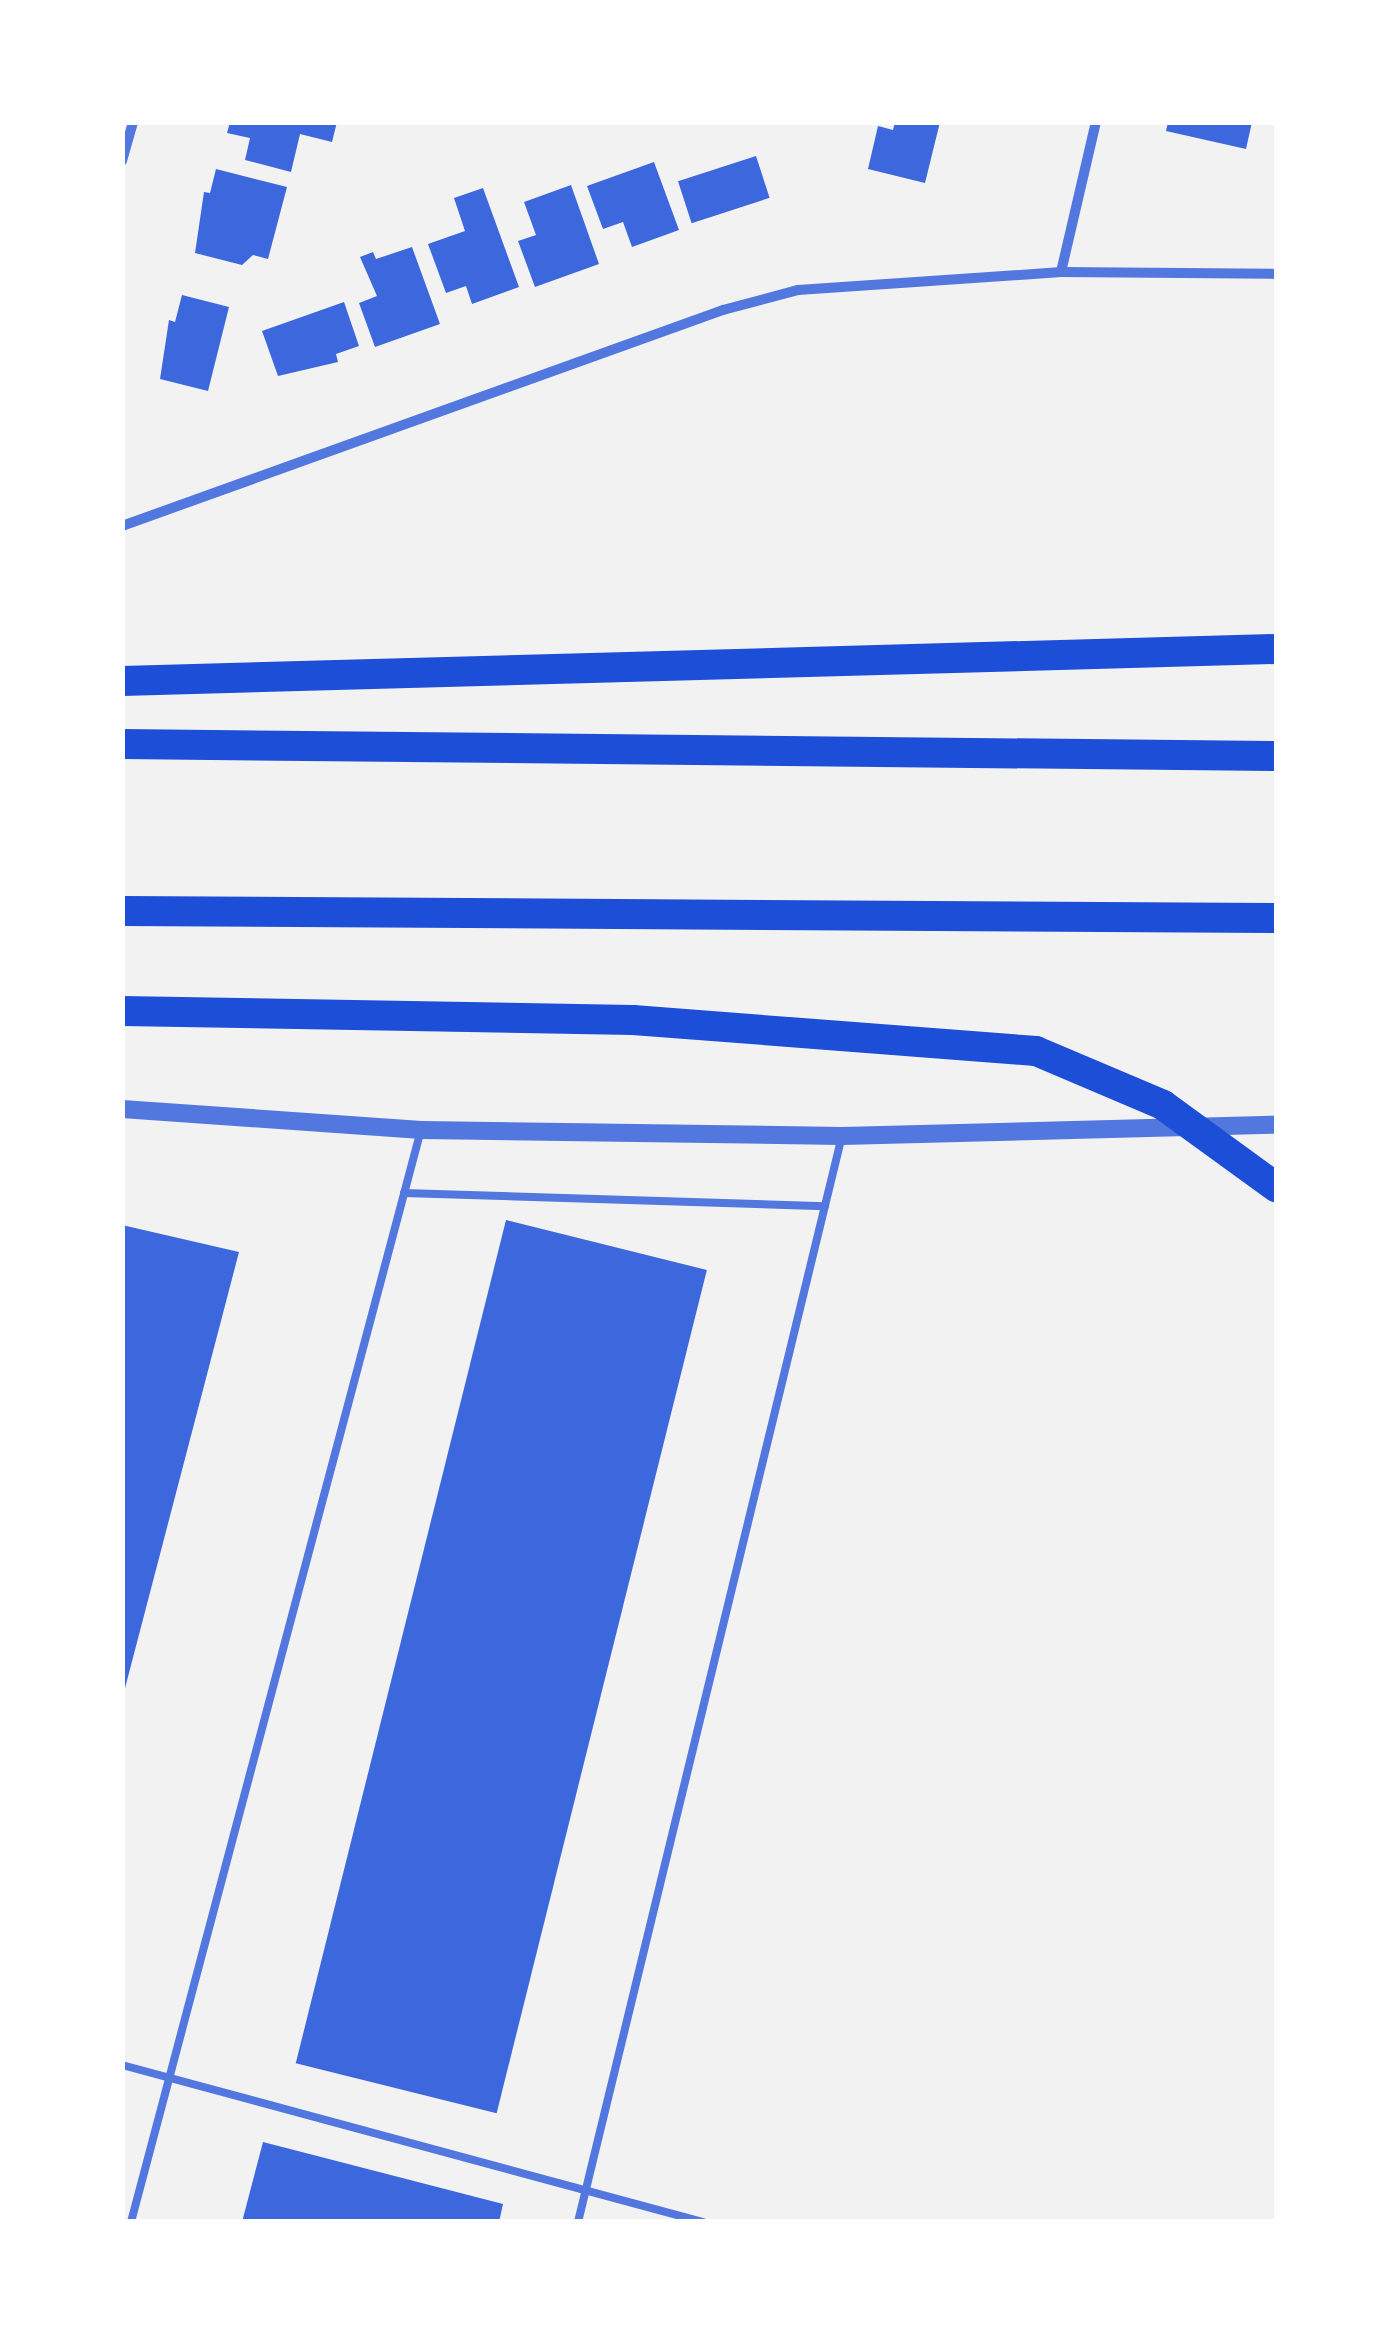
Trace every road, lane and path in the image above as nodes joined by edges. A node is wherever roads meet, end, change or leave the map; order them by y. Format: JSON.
{"nodes":[{"id":1,"x":132,"y":122,"type":"edge"},
{"id":2,"x":1096,"y":122,"type":"edge"},
{"id":3,"x":122,"y":161,"type":"edge"},
{"id":4,"x":1061,"y":272,"type":"junction"},
{"id":5,"x":1276,"y":274,"type":"edge"},
{"id":6,"x":122,"y":526,"type":"edge"},
{"id":7,"x":1276,"y":649,"type":"edge"},
{"id":8,"x":122,"y":681,"type":"edge"},
{"id":9,"x":122,"y":744,"type":"edge"},
{"id":10,"x":1276,"y":756,"type":"edge"},
{"id":11,"x":122,"y":911,"type":"edge"},
{"id":12,"x":1276,"y":918,"type":"edge"},
{"id":13,"x":122,"y":1011,"type":"edge"},
{"id":14,"x":122,"y":1109,"type":"edge"},
{"id":15,"x":1276,"y":1126,"type":"edge"},
{"id":16,"x":422,"y":1130,"type":"junction"},
{"id":17,"x":842,"y":1136,"type":"junction"},
{"id":18,"x":1276,"y":1187,"type":"edge"},
{"id":19,"x":404,"y":1193,"type":"junction"},
{"id":20,"x":825,"y":1206,"type":"junction"},
{"id":21,"x":122,"y":2065,"type":"edge"},
{"id":22,"x":169,"y":2078,"type":"junction"},
{"id":23,"x":586,"y":2190,"type":"junction"},
{"id":24,"x":131,"y":2222,"type":"edge"},
{"id":25,"x":578,"y":2222,"type":"edge"},
{"id":26,"x":703,"y":2222,"type":"edge"}],
"edges":[{"from":1,"to":3,"type":"street"},
{"from":2,"to":4,"type":"street"},
{"from":4,"to":5,"type":"street"},
{"from":4,"to":6,"type":"street"},
{"from":7,"to":8,"type":"highway"},
{"from":9,"to":10,"type":"highway"},
{"from":11,"to":12,"type":"highway"},
{"from":13,"to":18,"type":"highway"},
{"from":14,"to":16,"type":"street"},
{"from":15,"to":17,"type":"street"},
{"from":16,"to":17,"type":"street"},
{"from":16,"to":19,"type":"lane"},
{"from":17,"to":20,"type":"lane"},
{"from":19,"to":20,"type":"lane"},
{"from":19,"to":22,"type":"lane"},
{"from":20,"to":23,"type":"lane"},
{"from":21,"to":22,"type":"lane"},
{"from":22,"to":23,"type":"lane"},
{"from":22,"to":24,"type":"lane"},
{"from":23,"to":25,"type":"lane"},
{"from":23,"to":26,"type":"lane"}]}
